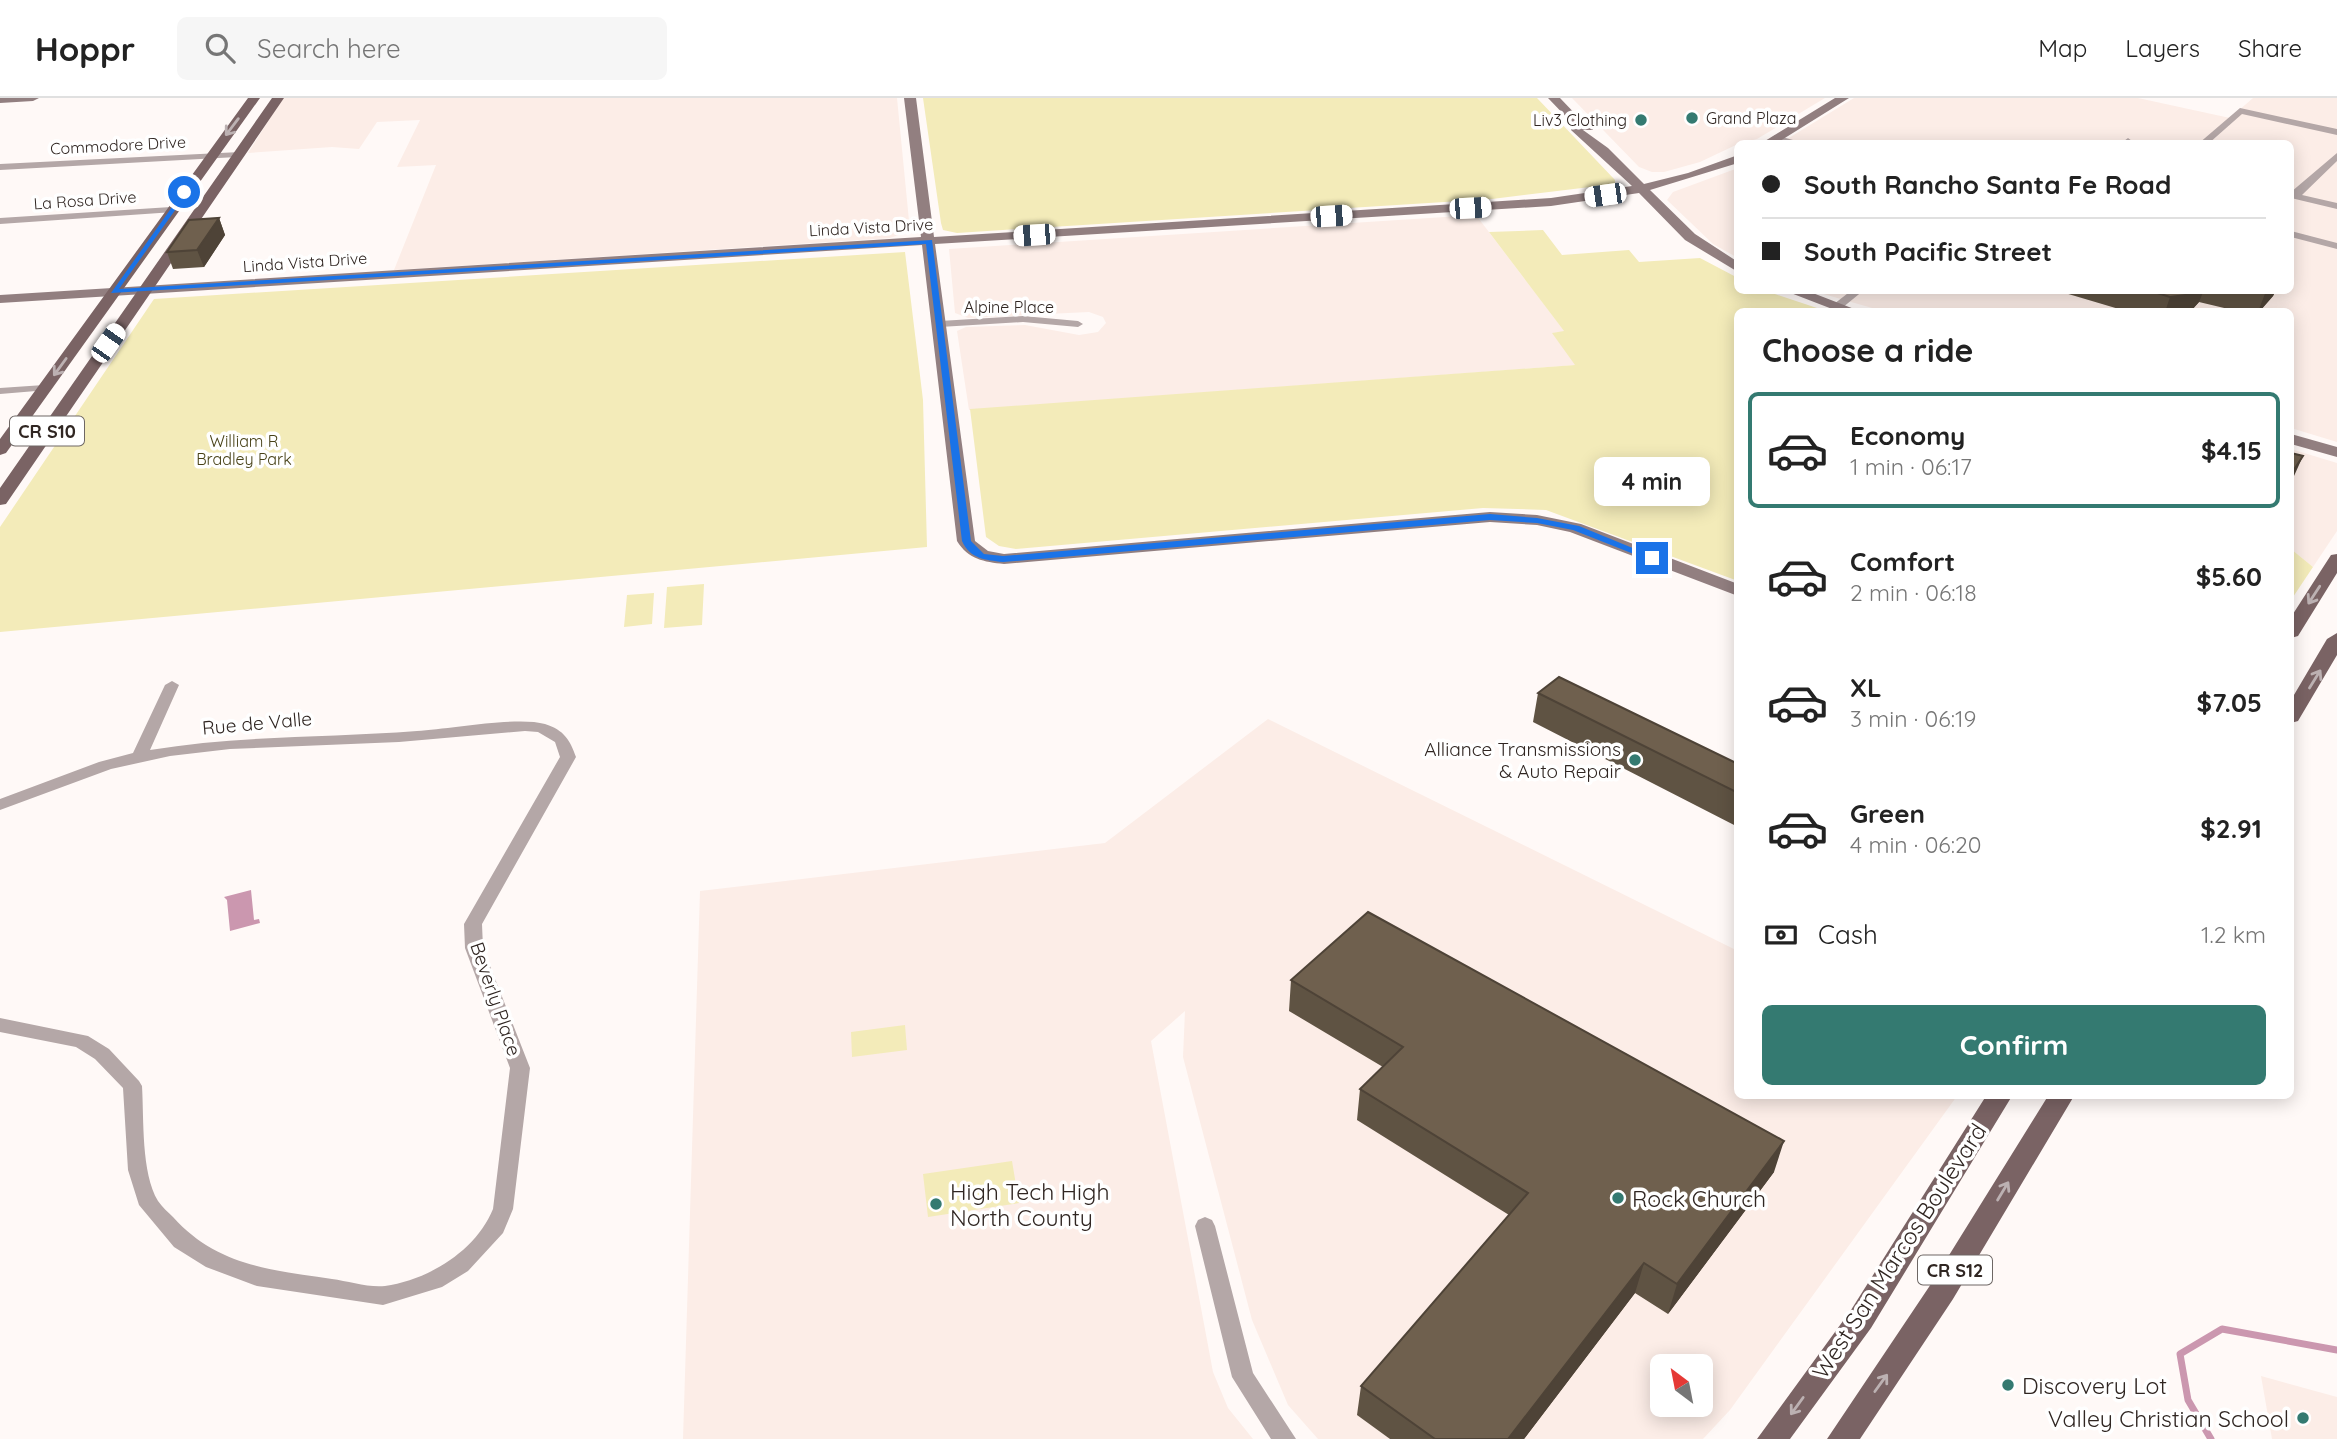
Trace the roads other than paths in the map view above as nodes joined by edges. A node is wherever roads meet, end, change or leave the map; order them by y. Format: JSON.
{"nodes":[{"id":1,"x":33,"y":98,"type":"edge"},
{"id":2,"x":254,"y":98,"type":"edge"},
{"id":3,"x":278,"y":98,"type":"edge"},
{"id":4,"x":910,"y":98,"type":"edge"},
{"id":5,"x":1554,"y":98,"type":"edge"},
{"id":6,"x":1843,"y":98,"type":"edge"},
{"id":7,"x":0,"y":100,"type":"edge"},
{"id":8,"x":2337,"y":132,"type":"edge"},
{"id":9,"x":2319,"y":138,"type":"dead end"},
{"id":10,"x":1773,"y":140,"type":"edge"},
{"id":11,"x":2206,"y":140,"type":"edge"},
{"id":12,"x":2337,"y":142,"type":"edge"},
{"id":13,"x":237,"y":154,"type":"junction"},
{"id":14,"x":211,"y":156,"type":"junction"},
{"id":15,"x":2337,"y":156,"type":"edge"},
{"id":16,"x":1734,"y":161,"type":"edge"},
{"id":17,"x":0,"y":167,"type":"edge"},
{"id":18,"x":1643,"y":189,"type":"junction"},
{"id":19,"x":2294,"y":195,"type":"edge"},
{"id":20,"x":2294,"y":196,"type":"edge"},
{"id":21,"x":2337,"y":206,"type":"edge"},
{"id":22,"x":171,"y":210,"type":"junction"},
{"id":23,"x":0,"y":221,"type":"edge"},
{"id":24,"x":2294,"y":235,"type":"edge"},
{"id":25,"x":929,"y":242,"type":"junction"},
{"id":26,"x":2337,"y":246,"type":"edge"},
{"id":27,"x":1734,"y":265,"type":"edge"},
{"id":28,"x":145,"y":289,"type":"junction"},
{"id":29,"x":114,"y":292,"type":"junction"},
{"id":30,"x":1802,"y":294,"type":"edge"},
{"id":31,"x":1854,"y":294,"type":"edge"},
{"id":32,"x":0,"y":299,"type":"edge"},
{"id":33,"x":1838,"y":306,"type":"junction"},
{"id":34,"x":1844,"y":308,"type":"edge"},
{"id":35,"x":940,"y":324,"type":"junction"},
{"id":36,"x":1078,"y":324,"type":"dead end"},
{"id":37,"x":44,"y":388,"type":"junction"},
{"id":38,"x":0,"y":391,"type":"edge"},
{"id":39,"x":2294,"y":440,"type":"edge"},
{"id":40,"x":0,"y":450,"type":"edge"},
{"id":41,"x":2337,"y":452,"type":"edge"},
{"id":42,"x":0,"y":500,"type":"edge"},
{"id":43,"x":2337,"y":559,"type":"edge"},
{"id":44,"x":1734,"y":590,"type":"edge"},
{"id":45,"x":2294,"y":627,"type":"edge"},
{"id":46,"x":2337,"y":639,"type":"edge"},
{"id":47,"x":172,"y":685,"type":"dead end"},
{"id":48,"x":2294,"y":712,"type":"edge"},
{"id":49,"x":525,"y":726,"type":"joint"},
{"id":50,"x":139,"y":757,"type":"junction"},
{"id":51,"x":0,"y":805,"type":"edge"},
{"id":52,"x":0,"y":1025,"type":"edge"},
{"id":53,"x":1997,"y":1099,"type":"edge"},
{"id":54,"x":2059,"y":1099,"type":"edge"},
{"id":55,"x":1205,"y":1226,"type":"dead end"},
{"id":56,"x":1283,"y":1439,"type":"edge"},
{"id":57,"x":1772,"y":1439,"type":"edge"},
{"id":58,"x":1842,"y":1439,"type":"edge"}],
"edges":[{"from":1,"to":7,"type":"main road"},
{"from":2,"to":14,"type":"main road","number":"CR S10","one_way":true},
{"from":3,"to":13,"type":"main road","number":"CR S10"},
{"from":4,"to":25,"type":"main road"},
{"from":5,"to":18,"type":"main road"},
{"from":6,"to":10,"type":"main road"},
{"from":8,"to":11,"type":"street"},
{"from":9,"to":12,"type":"street"},
{"from":13,"to":14,"type":"street","name":"Commodore Drive"},
{"from":13,"to":28,"type":"main road","number":"CR S10"},
{"from":14,"to":17,"type":"street","name":"Commodore Drive"},
{"from":14,"to":22,"type":"main road","number":"CR S10"},
{"from":15,"to":19,"type":"street"},
{"from":16,"to":18,"type":"main road","name":"Linda Vista Drive"},
{"from":18,"to":25,"type":"main road","name":"Linda Vista Drive"},
{"from":18,"to":27,"type":"main road"},
{"from":20,"to":21,"type":"street"},
{"from":22,"to":23,"type":"street","name":"La Rosa Drive"},
{"from":22,"to":29,"type":"main road","number":"CR S10"},
{"from":24,"to":26,"type":"street"},
{"from":25,"to":28,"type":"main road","name":"Linda Vista Drive"},
{"from":25,"to":35,"type":"main road"},
{"from":28,"to":29,"type":"main road","name":"Linda Vista Drive"},
{"from":28,"to":42,"type":"main road","number":"CR S10"},
{"from":29,"to":32,"type":"main road","name":"Linda Vista Drive"},
{"from":29,"to":37,"type":"main road","number":"CR S10","one_way":true},
{"from":30,"to":33,"type":"main road"},
{"from":31,"to":33,"type":"street"},
{"from":33,"to":34,"type":"main road"},
{"from":35,"to":36,"type":"street","name":"Alpine Place"},
{"from":35,"to":44,"type":"main road"},
{"from":37,"to":38,"type":"street"},
{"from":37,"to":40,"type":"main road","number":"CR S10"},
{"from":39,"to":41,"type":"main road"},
{"from":43,"to":45,"type":"main road","one_way":true},
{"from":48,"to":46,"type":"main road","one_way":true},
{"from":47,"to":50,"type":"street"},
{"from":49,"to":50,"type":"street","name":"Rue de Valle"},
{"from":49,"to":52,"type":"street","name":"Beverly Place"},
{"from":50,"to":51,"type":"street","name":"Rue de Valle"},
{"from":53,"to":57,"type":"main road","name":"West San Marcos Boulevard","number":"CR S12","one_way":true},
{"from":58,"to":54,"type":"main road","number":"CR S12","one_way":true},
{"from":55,"to":56,"type":"street"}]}
